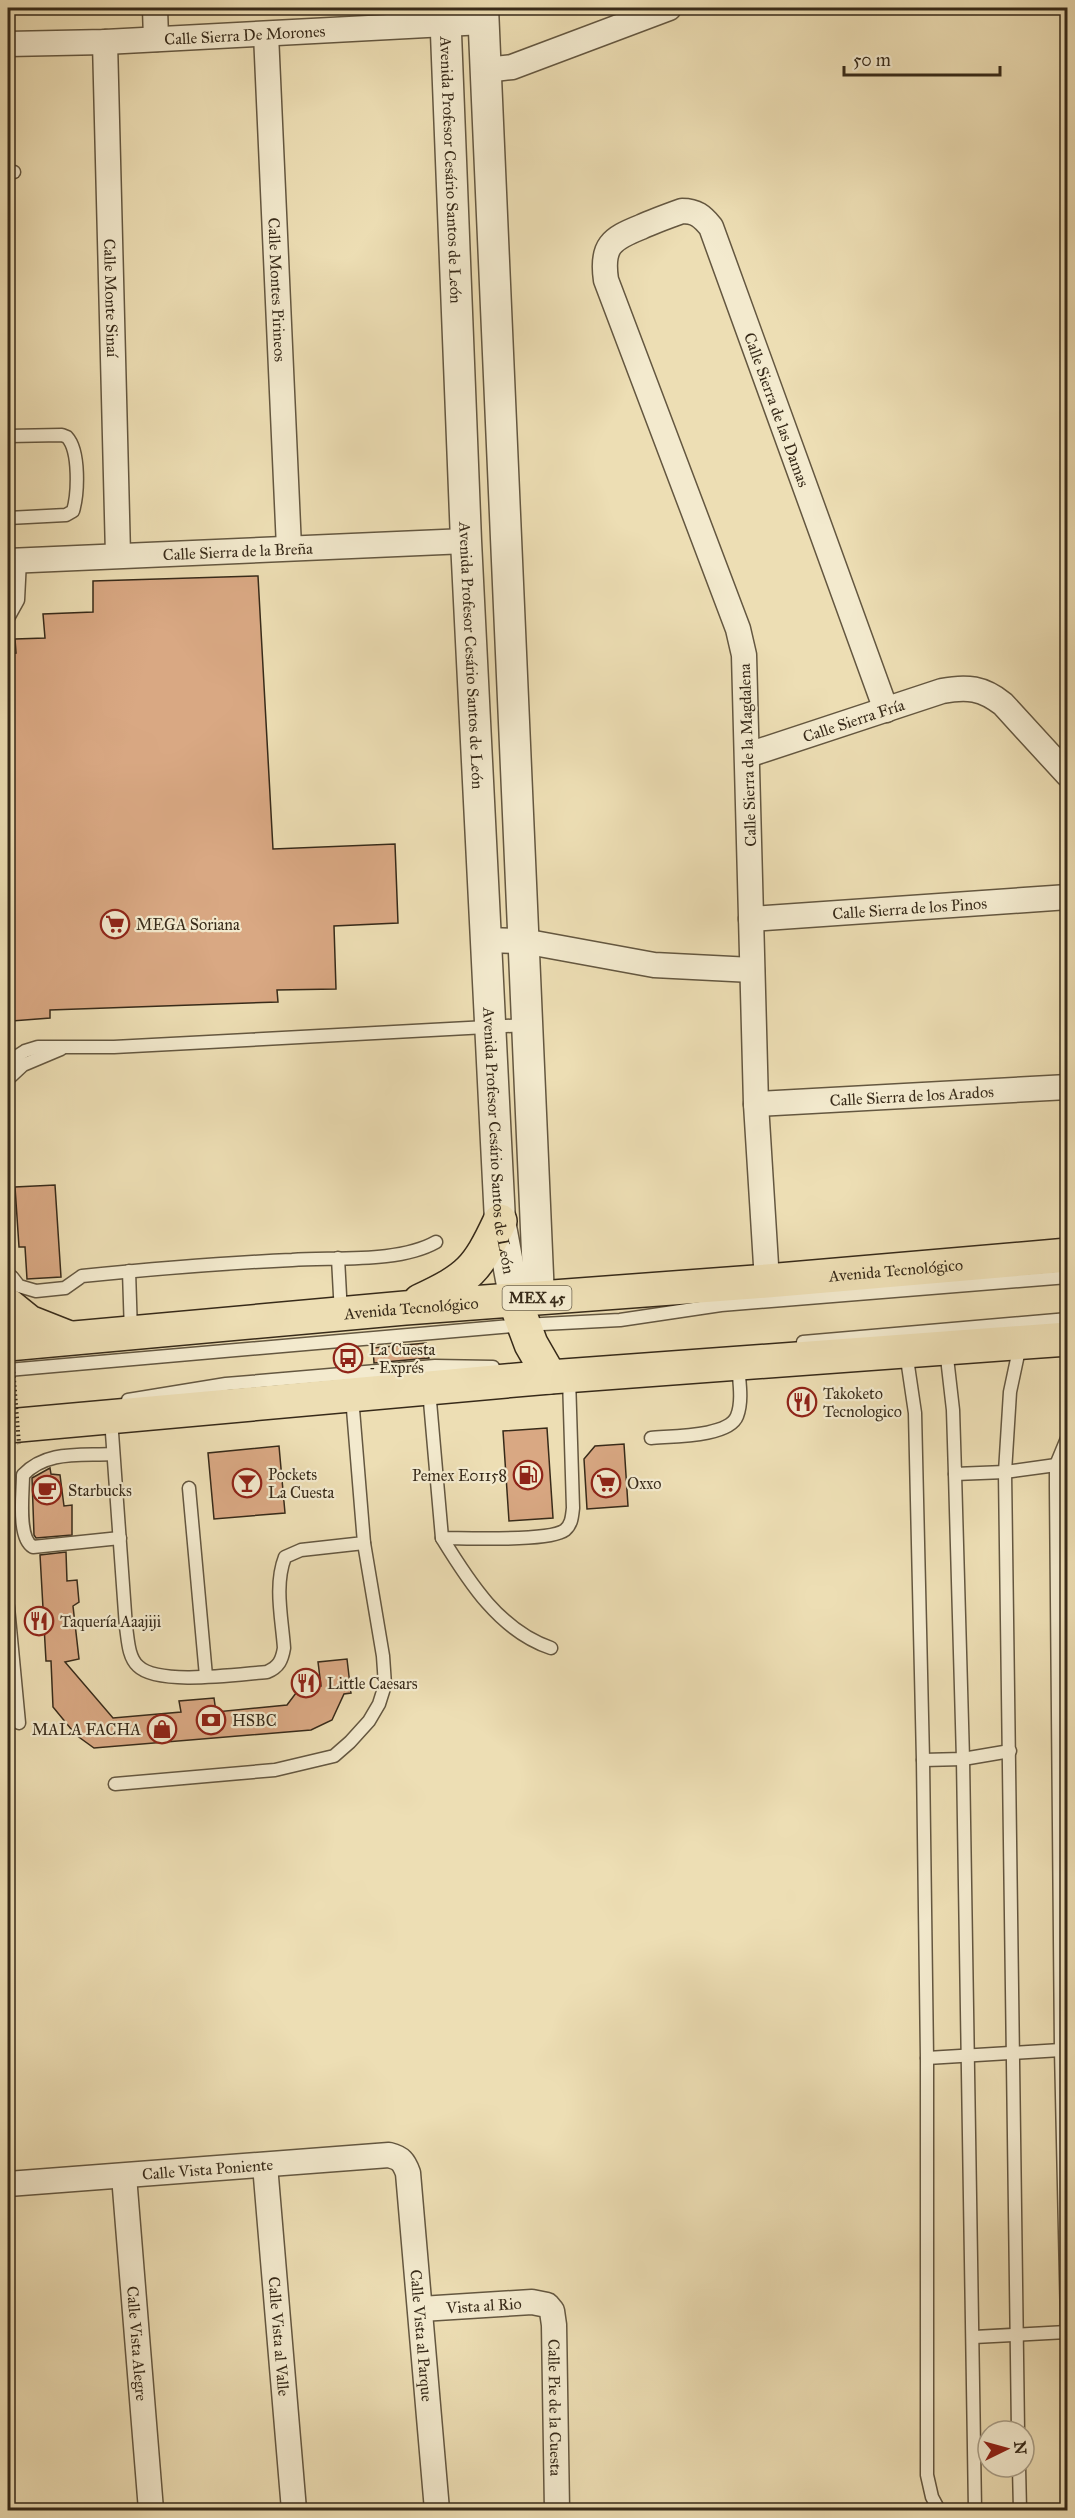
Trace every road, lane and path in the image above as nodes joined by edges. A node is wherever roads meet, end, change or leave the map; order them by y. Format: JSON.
{"nodes":[{"id":1,"x":155,"y":8,"type":"edge"},
{"id":2,"x":669,"y":8,"type":"edge"},
{"id":3,"x":483,"y":15,"type":"edge"},
{"id":4,"x":446,"y":16,"type":"edge"},
{"id":5,"x":266,"y":34,"type":"junction"},
{"id":6,"x":156,"y":39,"type":"junction"},
{"id":7,"x":105,"y":42,"type":"junction"},
{"id":8,"x":8,"y":44,"type":"edge"},
{"id":9,"x":486,"y":70,"type":"junction"},
{"id":10,"x":606,"y":254,"type":"joint"},
{"id":11,"x":8,"y":436,"type":"edge"},
{"id":12,"x":8,"y":518,"type":"edge"},
{"id":13,"x":466,"y":540,"type":"junction"},
{"id":14,"x":290,"y":548,"type":"junction"},
{"id":15,"x":117,"y":555,"type":"junction"},
{"id":16,"x":14,"y":561,"type":"edge"},
{"id":17,"x":8,"y":618,"type":"edge"},
{"id":18,"x":886,"y":710,"type":"junction"},
{"id":19,"x":748,"y":755,"type":"junction"},
{"id":20,"x":1068,"y":775,"type":"edge"},
{"id":21,"x":1068,"y":897,"type":"edge"},
{"id":22,"x":751,"y":919,"type":"junction"},
{"id":23,"x":486,"y":940,"type":"junction"},
{"id":24,"x":523,"y":940,"type":"junction"},
{"id":25,"x":752,"y":970,"type":"junction"},
{"id":26,"x":525,"y":1025,"type":"junction"},
{"id":27,"x":490,"y":1027,"type":"junction"},
{"id":28,"x":68,"y":1046,"type":"junction"},
{"id":29,"x":8,"y":1062,"type":"edge"},
{"id":30,"x":8,"y":1079,"type":"edge"},
{"id":31,"x":1068,"y":1087,"type":"edge"},
{"id":32,"x":756,"y":1104,"type":"junction"},
{"id":33,"x":500,"y":1221,"type":"junction"},
{"id":34,"x":436,"y":1242,"type":"dead end"},
{"id":35,"x":1068,"y":1255,"type":"edge"},
{"id":36,"x":338,"y":1258,"type":"junction"},
{"id":37,"x":129,"y":1271,"type":"junction"},
{"id":38,"x":1068,"y":1277,"type":"edge"},
{"id":39,"x":767,"y":1281,"type":"junction"},
{"id":40,"x":405,"y":1308,"type":"junction"},
{"id":41,"x":526,"y":1308,"type":"junction"},
{"id":42,"x":9,"y":1313,"type":"edge"},
{"id":43,"x":342,"y":1314,"type":"junction"},
{"id":44,"x":1068,"y":1319,"type":"edge"},
{"id":45,"x":131,"y":1333,"type":"junction"},
{"id":46,"x":1068,"y":1340,"type":"edge"},
{"id":47,"x":794,"y":1343,"type":"dead end"},
{"id":48,"x":1020,"y":1343,"type":"junction"},
{"id":49,"x":946,"y":1349,"type":"junction"},
{"id":50,"x":906,"y":1351,"type":"junction"},
{"id":51,"x":738,"y":1364,"type":"junction"},
{"id":52,"x":501,"y":1367,"type":"dead end"},
{"id":53,"x":550,"y":1369,"type":"junction"},
{"id":54,"x":8,"y":1370,"type":"edge"},
{"id":55,"x":429,"y":1388,"type":"junction"},
{"id":56,"x":351,"y":1396,"type":"junction"},
{"id":57,"x":116,"y":1409,"type":"junction"},
{"id":58,"x":14,"y":1435,"type":"edge"},
{"id":59,"x":1068,"y":1436,"type":"edge"},
{"id":60,"x":651,"y":1438,"type":"dead end"},
{"id":61,"x":113,"y":1455,"type":"junction"},
{"id":62,"x":1056,"y":1465,"type":"junction"},
{"id":63,"x":1005,"y":1472,"type":"junction"},
{"id":64,"x":955,"y":1474,"type":"junction"},
{"id":65,"x":189,"y":1488,"type":"dead end"},
{"id":66,"x":120,"y":1538,"type":"junction"},
{"id":67,"x":442,"y":1538,"type":"junction"},
{"id":68,"x":364,"y":1543,"type":"junction"},
{"id":69,"x":8,"y":1607,"type":"edge"},
{"id":70,"x":551,"y":1648,"type":"dead end"},
{"id":71,"x":207,"y":1676,"type":"junction"},
{"id":72,"x":19,"y":1723,"type":"dead end"},
{"id":73,"x":1010,"y":1751,"type":"junction"},
{"id":74,"x":963,"y":1759,"type":"junction"},
{"id":75,"x":923,"y":1760,"type":"junction"},
{"id":76,"x":115,"y":1784,"type":"dead end"},
{"id":77,"x":1061,"y":2050,"type":"junction"},
{"id":78,"x":1014,"y":2054,"type":"junction"},
{"id":79,"x":967,"y":2056,"type":"junction"},
{"id":80,"x":927,"y":2058,"type":"junction"},
{"id":81,"x":404,"y":2162,"type":"joint"},
{"id":82,"x":265,"y":2165,"type":"junction"},
{"id":83,"x":124,"y":2176,"type":"junction"},
{"id":84,"x":8,"y":2184,"type":"edge"},
{"id":85,"x":548,"y":2305,"type":"joint"},
{"id":86,"x":421,"y":2309,"type":"junction"},
{"id":87,"x":1067,"y":2332,"type":"edge"},
{"id":88,"x":1016,"y":2334,"type":"junction"},
{"id":89,"x":974,"y":2337,"type":"junction"},
{"id":90,"x":1068,"y":2368,"type":"edge"},
{"id":91,"x":1018,"y":2419,"type":"edge"},
{"id":92,"x":1019,"y":2479,"type":"edge"},
{"id":93,"x":151,"y":2511,"type":"edge"},
{"id":94,"x":294,"y":2511,"type":"edge"},
{"id":95,"x":437,"y":2511,"type":"edge"},
{"id":96,"x":557,"y":2511,"type":"edge"},
{"id":97,"x":939,"y":2511,"type":"edge"},
{"id":98,"x":975,"y":2511,"type":"edge"},
{"id":99,"x":1020,"y":2511,"type":"edge"}],
"edges":[{"from":1,"to":6,"type":"street"},
{"from":2,"to":9,"type":"street"},
{"from":3,"to":4,"type":"street","name":"Calle Sierra De Morones"},
{"from":3,"to":9,"type":"street","name":"Avenida Profesor Cesário Santos de León"},
{"from":4,"to":5,"type":"street","name":"Calle Sierra De Morones"},
{"from":4,"to":13,"type":"street","name":"Avenida Profesor Cesário Santos de León"},
{"from":5,"to":6,"type":"street","name":"Calle Sierra De Morones"},
{"from":5,"to":14,"type":"street","name":"Calle Montes Pirineos"},
{"from":6,"to":7,"type":"street","name":"Calle Sierra De Morones"},
{"from":7,"to":8,"type":"street","name":"Calle Sierra De Morones"},
{"from":7,"to":15,"type":"street","name":"Calle Monte Sinaí"},
{"from":9,"to":24,"type":"street","name":"Avenida Profesor Cesário Santos de León"},
{"from":10,"to":18,"type":"street","name":"Calle Sierra de las Damas"},
{"from":10,"to":19,"type":"street","name":"Calle Sierra de la Magdalena"},
{"from":11,"to":12,"type":"lane"},
{"from":13,"to":14,"type":"street","name":"Calle Sierra de la Breña"},
{"from":13,"to":23,"type":"street","name":"Avenida Profesor Cesário Santos de León"},
{"from":14,"to":15,"type":"street","name":"Calle Sierra de la Breña"},
{"from":15,"to":16,"type":"street","name":"Calle Sierra de la Breña"},
{"from":16,"to":17,"type":"lane"},
{"from":18,"to":19,"type":"street","name":"Calle Sierra Fría"},
{"from":18,"to":20,"type":"street","name":"Calle Sierra Fría"},
{"from":19,"to":22,"type":"street","name":"Calle Sierra de la Magdalena"},
{"from":21,"to":22,"type":"street","name":"Calle Sierra de los Pinos"},
{"from":22,"to":25,"type":"street","name":"Calle Sierra de la Magdalena"},
{"from":23,"to":24,"type":"street"},
{"from":23,"to":27,"type":"street","name":"Avenida Profesor Cesário Santos de León"},
{"from":24,"to":25,"type":"street"},
{"from":24,"to":26,"type":"street","name":"Avenida Profesor Cesário Santos de León"},
{"from":25,"to":32,"type":"street","name":"Calle Sierra de la Magdalena"},
{"from":26,"to":27,"type":"lane"},
{"from":26,"to":41,"type":"street","name":"Avenida Profesor Cesário Santos de León"},
{"from":27,"to":28,"type":"lane"},
{"from":27,"to":33,"type":"street","name":"Avenida Profesor Cesário Santos de León"},
{"from":28,"to":29,"type":"lane"},
{"from":28,"to":30,"type":"lane"},
{"from":31,"to":32,"type":"street","name":"Calle Sierra de los Arados"},
{"from":32,"to":39,"type":"street","name":"Calle Sierra de la Magdalena"},
{"from":33,"to":40,"type":"main road"},
{"from":33,"to":41,"type":"street","name":"Avenida Profesor Cesário Santos de León"},
{"from":34,"to":36,"type":"lane"},
{"from":35,"to":39,"type":"main road","name":"Avenida Tecnológico","number":"MEX 45"},
{"from":36,"to":37,"type":"lane"},
{"from":36,"to":43,"type":"lane"},
{"from":37,"to":42,"type":"lane"},
{"from":37,"to":45,"type":"lane"},
{"from":38,"to":41,"type":"lane"},
{"from":39,"to":41,"type":"main road","name":"Avenida Tecnológico","number":"MEX 45"},
{"from":40,"to":41,"type":"main road","name":"Avenida Tecnológico","number":"MEX 45"},
{"from":40,"to":43,"type":"main road","name":"Avenida Tecnológico","number":"MEX 45"},
{"from":41,"to":53,"type":"main road"},
{"from":41,"to":54,"type":"lane"},
{"from":42,"to":45,"type":"main road","name":"Avenida Tecnológico","number":"MEX 45"},
{"from":42,"to":58,"type":"path","bridge":true},
{"from":43,"to":45,"type":"main road","name":"Avenida Tecnológico","number":"MEX 45"},
{"from":44,"to":47,"type":"lane"},
{"from":46,"to":48,"type":"main road"},
{"from":48,"to":49,"type":"main road"},
{"from":48,"to":63,"type":"lane"},
{"from":49,"to":50,"type":"main road"},
{"from":49,"to":64,"type":"lane"},
{"from":50,"to":51,"type":"main road"},
{"from":50,"to":75,"type":"lane"},
{"from":51,"to":53,"type":"main road"},
{"from":51,"to":60,"type":"lane"},
{"from":52,"to":57,"type":"lane"},
{"from":53,"to":55,"type":"main road"},
{"from":53,"to":67,"type":"lane"},
{"from":55,"to":56,"type":"main road"},
{"from":55,"to":67,"type":"lane"},
{"from":56,"to":57,"type":"main road"},
{"from":56,"to":68,"type":"lane"},
{"from":57,"to":58,"type":"main road"},
{"from":57,"to":61,"type":"lane"},
{"from":59,"to":62,"type":"lane"},
{"from":61,"to":66,"type":"lane"},
{"from":61,"to":66,"type":"lane"},
{"from":62,"to":63,"type":"lane"},
{"from":62,"to":77,"type":"lane"},
{"from":63,"to":64,"type":"lane"},
{"from":63,"to":73,"type":"lane"},
{"from":64,"to":74,"type":"lane"},
{"from":65,"to":71,"type":"lane"},
{"from":66,"to":71,"type":"lane"},
{"from":67,"to":70,"type":"lane"},
{"from":68,"to":71,"type":"lane"},
{"from":68,"to":76,"type":"lane"},
{"from":69,"to":72,"type":"lane"},
{"from":73,"to":74,"type":"lane"},
{"from":73,"to":78,"type":"lane"},
{"from":74,"to":75,"type":"lane"},
{"from":74,"to":79,"type":"lane"},
{"from":75,"to":80,"type":"lane"},
{"from":77,"to":78,"type":"lane"},
{"from":77,"to":87,"type":"lane"},
{"from":78,"to":79,"type":"lane"},
{"from":78,"to":88,"type":"lane"},
{"from":79,"to":80,"type":"lane"},
{"from":79,"to":89,"type":"lane"},
{"from":80,"to":97,"type":"lane"},
{"from":81,"to":82,"type":"street","name":"Calle Vista Poniente"},
{"from":81,"to":86,"type":"street","name":"Calle Vista al Parque"},
{"from":82,"to":83,"type":"street","name":"Calle Vista Poniente"},
{"from":82,"to":94,"type":"street","name":"Calle Vista al Valle"},
{"from":83,"to":84,"type":"street","name":"Calle Vista Poniente"},
{"from":83,"to":93,"type":"street","name":"Calle Vista Alegre"},
{"from":85,"to":86,"type":"street","name":"Vista al Rio"},
{"from":85,"to":96,"type":"street","name":"Calle Pie de la Cuesta"},
{"from":86,"to":95,"type":"street","name":"Calle Vista al Parque"},
{"from":87,"to":88,"type":"lane"},
{"from":87,"to":90,"type":"lane"},
{"from":88,"to":89,"type":"lane"},
{"from":88,"to":91,"type":"lane"},
{"from":89,"to":98,"type":"lane"},
{"from":92,"to":99,"type":"lane"}]}
